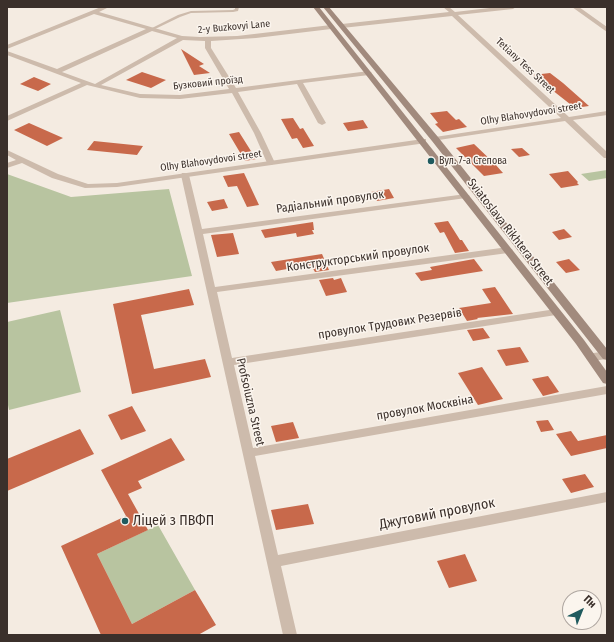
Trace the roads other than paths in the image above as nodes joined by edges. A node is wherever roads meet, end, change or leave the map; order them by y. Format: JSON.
{"nodes":[{"id":1,"x":106,"y":7,"type":"edge"},
{"id":2,"x":237,"y":7,"type":"edge"},
{"id":3,"x":316,"y":7,"type":"edge"},
{"id":4,"x":326,"y":7,"type":"edge"},
{"id":5,"x":446,"y":7,"type":"edge"},
{"id":6,"x":513,"y":7,"type":"edge"},
{"id":7,"x":575,"y":7,"type":"edge"},
{"id":8,"x":94,"y":12,"type":"junction"},
{"id":9,"x":454,"y":14,"type":"junction"},
{"id":10,"x":342,"y":26,"type":"junction"},
{"id":11,"x":331,"y":27,"type":"junction"},
{"id":12,"x":150,"y":30,"type":"junction"},
{"id":13,"x":607,"y":30,"type":"edge"},
{"id":14,"x":182,"y":38,"type":"junction"},
{"id":15,"x":208,"y":40,"type":"junction"},
{"id":16,"x":7,"y":47,"type":"edge"},
{"id":17,"x":7,"y":53,"type":"edge"},
{"id":18,"x":56,"y":72,"type":"junction"},
{"id":19,"x":369,"y":73,"type":"junction"},
{"id":20,"x":299,"y":82,"type":"junction"},
{"id":21,"x":87,"y":83,"type":"junction"},
{"id":22,"x":95,"y":86,"type":"junction"},
{"id":23,"x":235,"y":91,"type":"junction"},
{"id":24,"x":607,"y":113,"type":"edge"},
{"id":25,"x":7,"y":119,"type":"edge"},
{"id":26,"x":567,"y":119,"type":"junction"},
{"id":27,"x":322,"y":123,"type":"dead end"},
{"id":28,"x":435,"y":139,"type":"junction"},
{"id":29,"x":423,"y":141,"type":"junction"},
{"id":30,"x":7,"y":152,"type":"edge"},
{"id":31,"x":607,"y":156,"type":"edge"},
{"id":32,"x":22,"y":160,"type":"junction"},
{"id":33,"x":271,"y":163,"type":"junction"},
{"id":34,"x":7,"y":166,"type":"edge"},
{"id":35,"x":185,"y":175,"type":"junction"},
{"id":36,"x":466,"y":196,"type":"junction"},
{"id":37,"x":198,"y":232,"type":"junction"},
{"id":38,"x":508,"y":250,"type":"junction"},
{"id":39,"x":212,"y":290,"type":"junction"},
{"id":40,"x":556,"y":312,"type":"junction"},
{"id":41,"x":607,"y":355,"type":"edge"},
{"id":42,"x":591,"y":357,"type":"junction"},
{"id":43,"x":228,"y":362,"type":"junction"},
{"id":44,"x":607,"y":380,"type":"edge"},
{"id":45,"x":607,"y":390,"type":"edge"},
{"id":46,"x":249,"y":453,"type":"junction"},
{"id":47,"x":607,"y":497,"type":"edge"},
{"id":48,"x":274,"y":562,"type":"junction"},
{"id":49,"x":290,"y":635,"type":"edge"}],
"edges":[{"from":1,"to":8,"type":"street"},
{"from":2,"to":12,"type":"lane"},
{"from":3,"to":11,"type":"main road","name":"Sviatoslava Rikhtera Street"},
{"from":4,"to":10,"type":"main road","name":"Sviatoslava Rikhtera Street"},
{"from":5,"to":9,"type":"street","name":"Tetiany Tess Street"},
{"from":6,"to":9,"type":"street"},
{"from":7,"to":13,"type":"street"},
{"from":8,"to":12,"type":"street","name":"2-y Buzkovyi Lane"},
{"from":8,"to":16,"type":"street"},
{"from":9,"to":10,"type":"street"},
{"from":9,"to":26,"type":"street","name":"Tetiany Tess Street"},
{"from":10,"to":28,"type":"main road","name":"Sviatoslava Rikhtera Street"},
{"from":11,"to":15,"type":"street","name":"2-y Buzkovyi Lane"},
{"from":11,"to":19,"type":"main road","name":"Sviatoslava Rikhtera Street"},
{"from":12,"to":14,"type":"street","name":"2-y Buzkovyi Lane"},
{"from":12,"to":18,"type":"street"},
{"from":14,"to":15,"type":"street","name":"2-y Buzkovyi Lane"},
{"from":14,"to":22,"type":"street"},
{"from":15,"to":23,"type":"street"},
{"from":17,"to":18,"type":"street","name":"Бузковий проїзд"},
{"from":18,"to":21,"type":"street","name":"Бузковий проїзд"},
{"from":19,"to":20,"type":"street","name":"Бузковий проїзд"},
{"from":19,"to":29,"type":"main road","name":"Sviatoslava Rikhtera Street"},
{"from":20,"to":23,"type":"street","name":"Бузковий проїзд"},
{"from":20,"to":27,"type":"street"},
{"from":21,"to":22,"type":"street","name":"Бузковий проїзд"},
{"from":21,"to":25,"type":"street"},
{"from":22,"to":23,"type":"street","name":"Бузковий проїзд"},
{"from":23,"to":33,"type":"street"},
{"from":24,"to":26,"type":"street","name":"Olhy Blahovydovoi street"},
{"from":26,"to":28,"type":"street","name":"Olhy Blahovydovoi street"},
{"from":26,"to":31,"type":"street","name":"Tetiany Tess Street"},
{"from":28,"to":41,"type":"main road","name":"Sviatoslava Rikhtera Street"},
{"from":29,"to":33,"type":"street","name":"Olhy Blahovydovoi street"},
{"from":29,"to":36,"type":"main road","name":"Sviatoslava Rikhtera Street"},
{"from":30,"to":32,"type":"street","name":"Olhy Blahovydovoi street"},
{"from":32,"to":34,"type":"street"},
{"from":32,"to":35,"type":"street","name":"Olhy Blahovydovoi street"},
{"from":33,"to":35,"type":"street","name":"Olhy Blahovydovoi street"},
{"from":35,"to":37,"type":"street","name":"Profsoiuzna Street"},
{"from":36,"to":37,"type":"street","name":"Радіальний провулок"},
{"from":36,"to":38,"type":"main road","name":"Sviatoslava Rikhtera Street"},
{"from":37,"to":39,"type":"street","name":"Profsoiuzna Street"},
{"from":38,"to":39,"type":"street","name":"Конструкторський провулок"},
{"from":38,"to":40,"type":"main road","name":"Sviatoslava Rikhtera Street"},
{"from":39,"to":43,"type":"street","name":"Profsoiuzna Street"},
{"from":40,"to":42,"type":"main road","name":"Sviatoslava Rikhtera Street"},
{"from":40,"to":43,"type":"street","name":"провулок Трудових Резервів"},
{"from":41,"to":42,"type":"street"},
{"from":42,"to":44,"type":"main road","name":"Sviatoslava Rikhtera Street"},
{"from":43,"to":46,"type":"street","name":"Profsoiuzna Street"},
{"from":45,"to":46,"type":"street","name":"провулок Москвіна"},
{"from":46,"to":48,"type":"street","name":"Profsoiuzna Street"},
{"from":47,"to":48,"type":"street","name":"Джутовий провулок"},
{"from":48,"to":49,"type":"street","name":"Profsoiuzna Street"}]}
